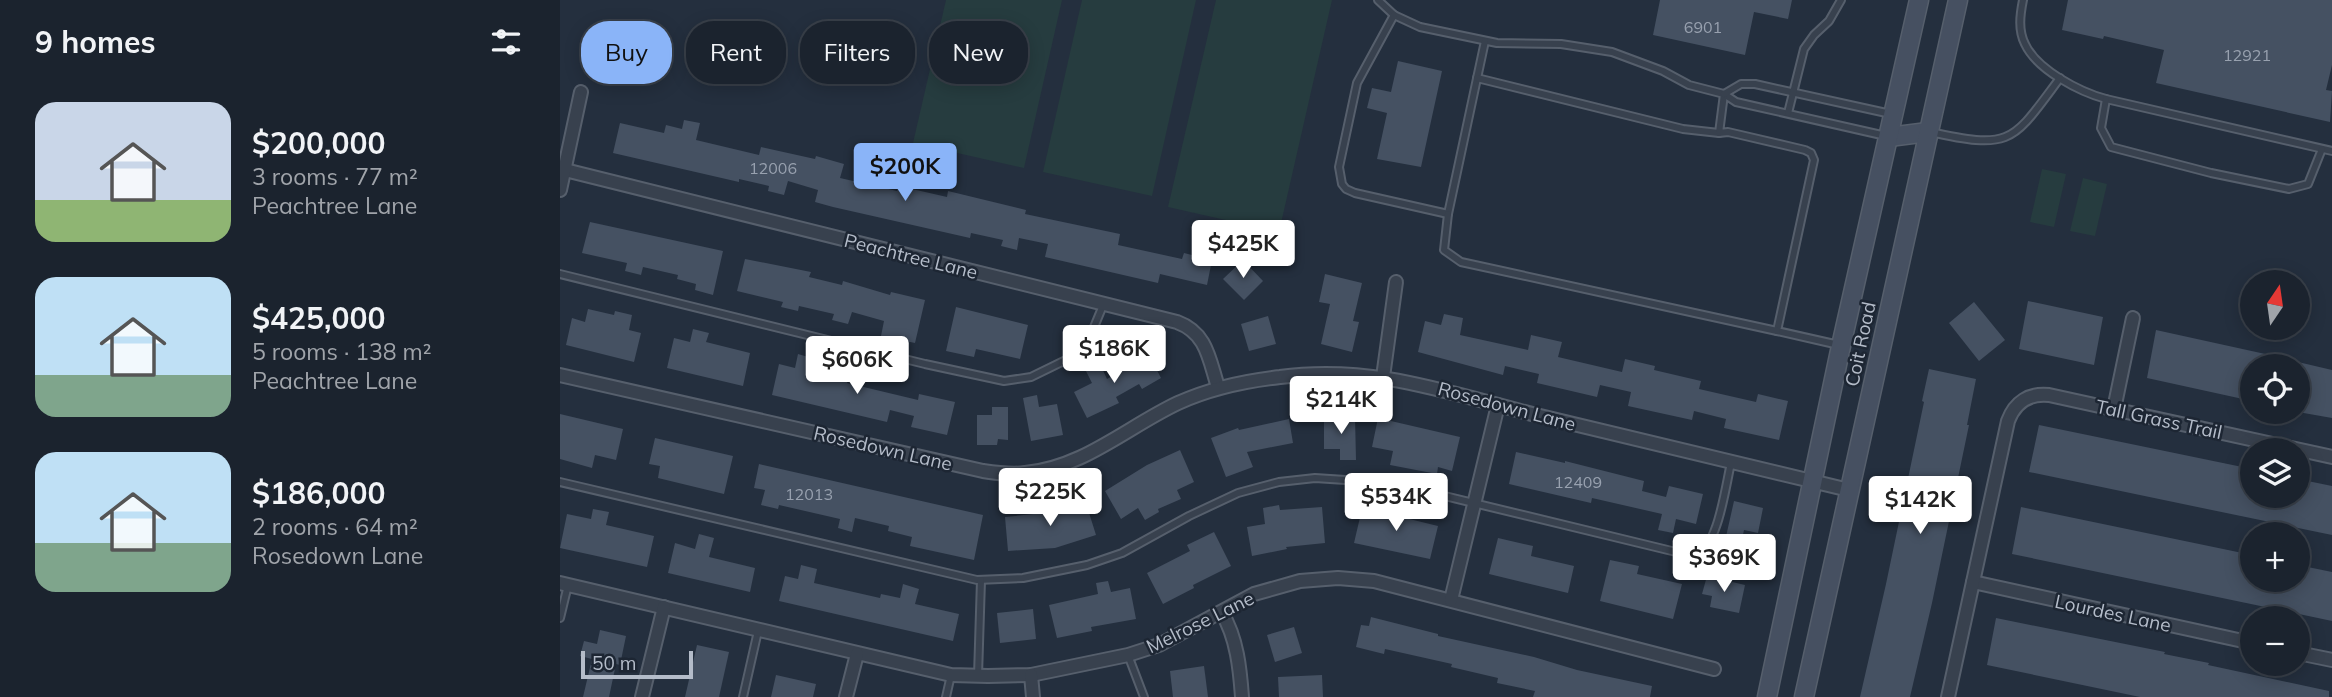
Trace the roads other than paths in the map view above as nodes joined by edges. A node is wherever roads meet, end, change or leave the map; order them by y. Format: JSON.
{"nodes":[{"id":1,"x":1378,"y":0,"type":"edge"},
{"id":2,"x":1841,"y":0,"type":"edge"},
{"id":3,"x":1919,"y":0,"type":"edge"},
{"id":4,"x":1958,"y":0,"type":"edge"},
{"id":5,"x":2023,"y":0,"type":"edge"},
{"id":6,"x":1394,"y":15,"type":"junction"},
{"id":7,"x":1485,"y":41,"type":"junction"},
{"id":8,"x":1477,"y":78,"type":"junction"},
{"id":9,"x":2060,"y":78,"type":"junction"},
{"id":10,"x":581,"y":92,"type":"dead end"},
{"id":11,"x":1793,"y":93,"type":"junction"},
{"id":12,"x":1724,"y":94,"type":"junction"},
{"id":13,"x":2106,"y":99,"type":"junction"},
{"id":14,"x":1788,"y":113,"type":"junction"},
{"id":15,"x":1894,"y":115,"type":"junction"},
{"id":16,"x":1719,"y":132,"type":"junction"},
{"id":17,"x":1928,"y":132,"type":"junction"},
{"id":18,"x":1889,"y":137,"type":"junction"},
{"id":19,"x":2322,"y":149,"type":"junction"},
{"id":20,"x":2332,"y":151,"type":"edge"},
{"id":21,"x":565,"y":170,"type":"junction"},
{"id":22,"x":560,"y":190,"type":"edge"},
{"id":23,"x":1448,"y":214,"type":"junction"},
{"id":24,"x":560,"y":274,"type":"edge"},
{"id":25,"x":1396,"y":282,"type":"dead end"},
{"id":26,"x":1104,"y":303,"type":"junction"},
{"id":27,"x":2133,"y":318,"type":"dead end"},
{"id":28,"x":1776,"y":331,"type":"junction"},
{"id":29,"x":1841,"y":346,"type":"junction"},
{"id":30,"x":560,"y":374,"type":"edge"},
{"id":31,"x":1383,"y":377,"type":"junction"},
{"id":32,"x":1218,"y":387,"type":"junction"},
{"id":33,"x":1498,"y":405,"type":"junction"},
{"id":34,"x":2114,"y":410,"type":"junction"},
{"id":35,"x":2332,"y":457,"type":"edge"},
{"id":36,"x":1731,"y":463,"type":"junction"},
{"id":37,"x":560,"y":481,"type":"edge"},
{"id":38,"x":1814,"y":482,"type":"junction"},
{"id":39,"x":1849,"y":490,"type":"junction"},
{"id":40,"x":1474,"y":502,"type":"junction"},
{"id":41,"x":981,"y":580,"type":"junction"},
{"id":42,"x":1973,"y":582,"type":"junction"},
{"id":43,"x":564,"y":584,"type":"edge"},
{"id":44,"x":1451,"y":600,"type":"junction"},
{"id":45,"x":664,"y":607,"type":"junction"},
{"id":46,"x":1222,"y":613,"type":"junction"},
{"id":47,"x":560,"y":618,"type":"edge"},
{"id":48,"x":758,"y":631,"type":"junction"},
{"id":49,"x":2240,"y":640,"type":"edge"},
{"id":50,"x":856,"y":654,"type":"junction"},
{"id":51,"x":1129,"y":655,"type":"junction"},
{"id":52,"x":2310,"y":655,"type":"edge"},
{"id":53,"x":2332,"y":660,"type":"edge"},
{"id":54,"x":1714,"y":668,"type":"dead end"},
{"id":55,"x":951,"y":675,"type":"junction"},
{"id":56,"x":1031,"y":675,"type":"junction"},
{"id":57,"x":978,"y":676,"type":"junction"},
{"id":58,"x":642,"y":697,"type":"edge"},
{"id":59,"x":743,"y":697,"type":"edge"},
{"id":60,"x":846,"y":697,"type":"edge"},
{"id":61,"x":946,"y":697,"type":"edge"},
{"id":62,"x":1033,"y":697,"type":"edge"},
{"id":63,"x":1144,"y":697,"type":"edge"},
{"id":64,"x":1242,"y":697,"type":"edge"},
{"id":65,"x":1767,"y":697,"type":"edge"},
{"id":66,"x":1804,"y":697,"type":"edge"},
{"id":67,"x":1948,"y":697,"type":"edge"}],
"edges":[{"from":1,"to":6,"type":"lane"},
{"from":2,"to":11,"type":"lane"},
{"from":3,"to":15,"type":"main road","name":"Coit Road"},
{"from":4,"to":17,"type":"main road","name":"Coit Road"},
{"from":5,"to":9,"type":"lane"},
{"from":6,"to":7,"type":"lane"},
{"from":6,"to":23,"type":"lane"},
{"from":7,"to":8,"type":"lane"},
{"from":7,"to":12,"type":"lane"},
{"from":8,"to":16,"type":"lane"},
{"from":8,"to":23,"type":"lane"},
{"from":9,"to":13,"type":"lane"},
{"from":9,"to":17,"type":"lane"},
{"from":10,"to":21,"type":"street"},
{"from":11,"to":12,"type":"lane"},
{"from":11,"to":14,"type":"lane"},
{"from":11,"to":15,"type":"lane"},
{"from":12,"to":14,"type":"lane"},
{"from":12,"to":16,"type":"lane"},
{"from":13,"to":19,"type":"lane"},
{"from":13,"to":19,"type":"lane"},
{"from":14,"to":18,"type":"lane"},
{"from":15,"to":17,"type":"main road"},
{"from":15,"to":18,"type":"main road","name":"Coit Road"},
{"from":16,"to":28,"type":"lane"},
{"from":17,"to":18,"type":"main road"},
{"from":17,"to":39,"type":"main road","name":"Coit Road"},
{"from":18,"to":29,"type":"main road","name":"Coit Road"},
{"from":19,"to":20,"type":"lane"},
{"from":21,"to":22,"type":"street"},
{"from":21,"to":26,"type":"street","name":"Peachtree Lane"},
{"from":23,"to":28,"type":"lane"},
{"from":24,"to":26,"type":"lane"},
{"from":25,"to":31,"type":"street"},
{"from":26,"to":32,"type":"street","name":"Peachtree Lane"},
{"from":27,"to":34,"type":"street"},
{"from":28,"to":29,"type":"lane"},
{"from":29,"to":38,"type":"main road","name":"Coit Road"},
{"from":30,"to":32,"type":"street","name":"Rosedown Lane"},
{"from":31,"to":32,"type":"street","name":"Rosedown Lane"},
{"from":31,"to":33,"type":"street","name":"Rosedown Lane"},
{"from":33,"to":36,"type":"street","name":"Rosedown Lane"},
{"from":33,"to":40,"type":"street"},
{"from":34,"to":35,"type":"street","name":"Tall Grass Trail"},
{"from":34,"to":42,"type":"street","name":"Tall Grass Trail"},
{"from":36,"to":38,"type":"street","name":"Rosedown Lane"},
{"from":36,"to":40,"type":"lane"},
{"from":37,"to":41,"type":"lane"},
{"from":38,"to":39,"type":"street","name":"Rosedown Lane"},
{"from":38,"to":65,"type":"main road","name":"Coit Road"},
{"from":39,"to":66,"type":"main road","name":"Coit Road"},
{"from":40,"to":41,"type":"lane"},
{"from":40,"to":44,"type":"street"},
{"from":41,"to":57,"type":"lane"},
{"from":42,"to":49,"type":"street","name":"Lourdes Lane"},
{"from":42,"to":67,"type":"street"},
{"from":43,"to":45,"type":"street","name":"Melrose Lane"},
{"from":43,"to":47,"type":"lane"},
{"from":44,"to":46,"type":"street","name":"Melrose Lane"},
{"from":44,"to":54,"type":"street","name":"Melrose Lane"},
{"from":45,"to":48,"type":"street","name":"Melrose Lane"},
{"from":45,"to":58,"type":"street"},
{"from":46,"to":51,"type":"street","name":"Melrose Lane"},
{"from":46,"to":64,"type":"street"},
{"from":48,"to":50,"type":"street","name":"Melrose Lane"},
{"from":48,"to":59,"type":"lane"},
{"from":50,"to":55,"type":"street","name":"Melrose Lane"},
{"from":50,"to":60,"type":"street"},
{"from":51,"to":56,"type":"street","name":"Melrose Lane"},
{"from":51,"to":63,"type":"lane"},
{"from":52,"to":53,"type":"street"},
{"from":55,"to":57,"type":"street","name":"Melrose Lane"},
{"from":55,"to":61,"type":"lane"},
{"from":56,"to":57,"type":"street","name":"Melrose Lane"},
{"from":56,"to":62,"type":"street"}]}
